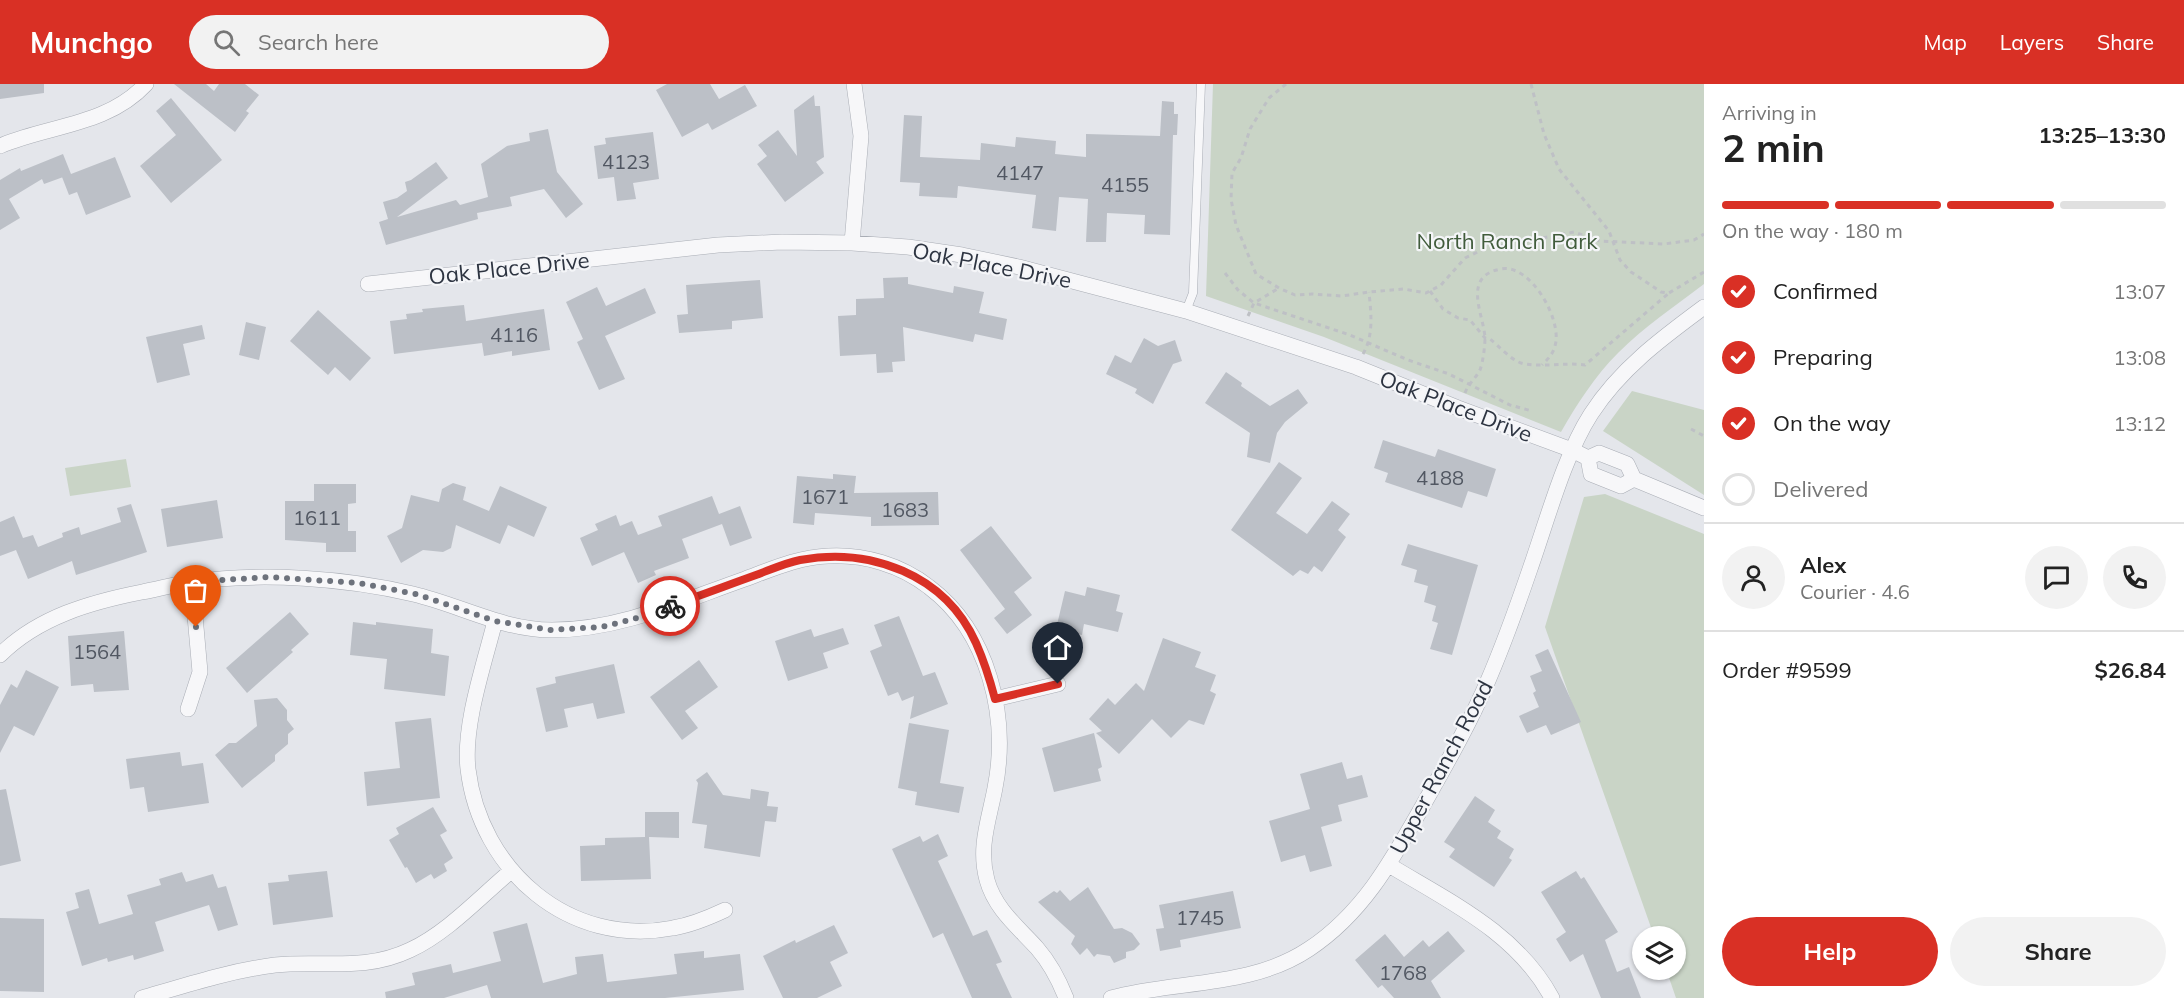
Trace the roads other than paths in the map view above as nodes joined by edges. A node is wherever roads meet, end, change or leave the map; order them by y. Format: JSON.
{"nodes":[{"id":1,"x":146,"y":84,"type":"edge"},
{"id":2,"x":854,"y":84,"type":"edge"},
{"id":3,"x":1201,"y":84,"type":"edge"},
{"id":4,"x":0,"y":146,"type":"edge"},
{"id":5,"x":852,"y":243,"type":"junction"},
{"id":6,"x":368,"y":284,"type":"dead end"},
{"id":7,"x":1704,"y":307,"type":"edge"},
{"id":8,"x":1186,"y":311,"type":"junction"},
{"id":9,"x":1572,"y":450,"type":"junction"},
{"id":10,"x":1588,"y":458,"type":"junction"},
{"id":11,"x":1634,"y":479,"type":"junction"},
{"id":12,"x":1704,"y":508,"type":"edge"},
{"id":13,"x":192,"y":582,"type":"junction"},
{"id":14,"x":495,"y":621,"type":"junction"},
{"id":15,"x":0,"y":655,"type":"edge"},
{"id":16,"x":1058,"y":684,"type":"dead end"},
{"id":17,"x":995,"y":699,"type":"junction"},
{"id":18,"x":188,"y":709,"type":"dead end"},
{"id":19,"x":1389,"y":866,"type":"junction"},
{"id":20,"x":511,"y":871,"type":"junction"},
{"id":21,"x":725,"y":910,"type":"dead end"},
{"id":22,"x":142,"y":998,"type":"edge"},
{"id":23,"x":1066,"y":998,"type":"edge"},
{"id":24,"x":1111,"y":998,"type":"edge"},
{"id":25,"x":1552,"y":998,"type":"edge"}],
"edges":[{"from":1,"to":4,"type":"street"},
{"from":2,"to":5,"type":"street"},
{"from":3,"to":8,"type":"lane"},
{"from":5,"to":6,"type":"street","name":"Oak Place Drive"},
{"from":5,"to":8,"type":"street","name":"Oak Place Drive"},
{"from":7,"to":9,"type":"street","name":"Upper Ranch Road"},
{"from":8,"to":9,"type":"street","name":"Oak Place Drive"},
{"from":9,"to":10,"type":"street","name":"Oak Place Drive"},
{"from":9,"to":19,"type":"street","name":"Upper Ranch Road"},
{"from":10,"to":11,"type":"street","name":"Oak Place Drive"},
{"from":10,"to":11,"type":"street","name":"Oak Place Drive"},
{"from":11,"to":12,"type":"street","name":"Oak Place Drive"},
{"from":13,"to":14,"type":"street"},
{"from":13,"to":15,"type":"street"},
{"from":13,"to":18,"type":"street"},
{"from":14,"to":17,"type":"street"},
{"from":14,"to":20,"type":"street"},
{"from":16,"to":17,"type":"street"},
{"from":17,"to":23,"type":"street"},
{"from":19,"to":24,"type":"street","name":"Upper Ranch Road"},
{"from":19,"to":25,"type":"street"},
{"from":20,"to":21,"type":"street"},
{"from":20,"to":22,"type":"street"}]}
